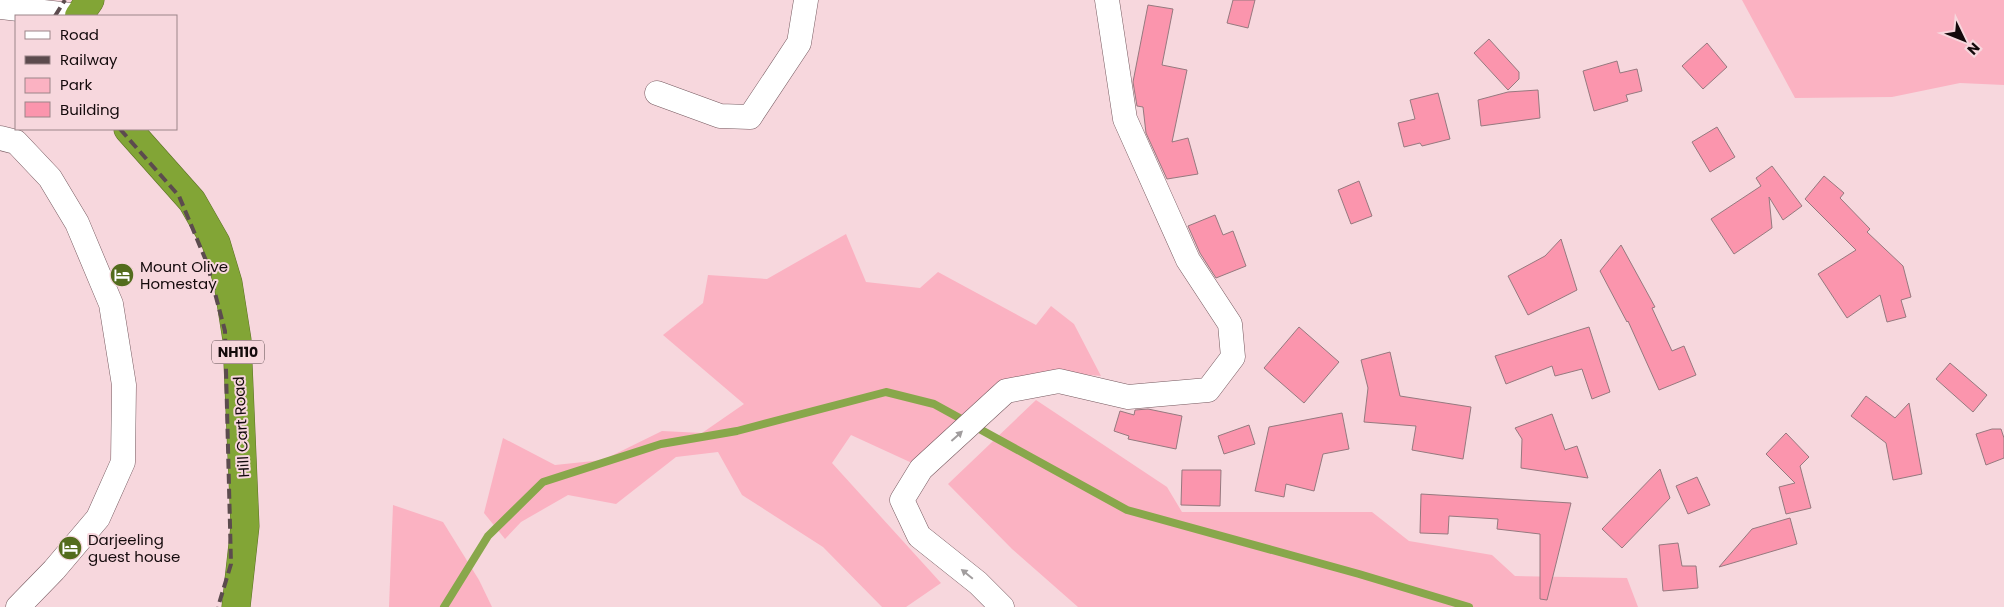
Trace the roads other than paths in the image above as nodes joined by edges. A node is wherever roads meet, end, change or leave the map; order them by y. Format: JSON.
{"nodes":[{"id":1,"x":90,"y":0,"type":"edge"},
{"id":2,"x":806,"y":0,"type":"edge"},
{"id":3,"x":1107,"y":0,"type":"edge"},
{"id":4,"x":0,"y":7,"type":"edge"},
{"id":5,"x":70,"y":15,"type":"edge"},
{"id":6,"x":80,"y":15,"type":"edge"},
{"id":7,"x":658,"y":94,"type":"dead end"},
{"id":8,"x":129,"y":130,"type":"edge"},
{"id":9,"x":0,"y":138,"type":"edge"},
{"id":10,"x":18,"y":607,"type":"edge"},
{"id":11,"x":236,"y":607,"type":"edge"},
{"id":12,"x":1002,"y":607,"type":"edge"}],
"edges":[{"from":1,"to":6,"type":"highway"},
{"from":2,"to":7,"type":"street"},
{"from":12,"to":3,"type":"street","one_way":true},
{"from":4,"to":5,"type":"street"},
{"from":8,"to":11,"type":"highway","name":"Hill Cart Road","number":"NH110"},
{"from":9,"to":10,"type":"street"}]}
